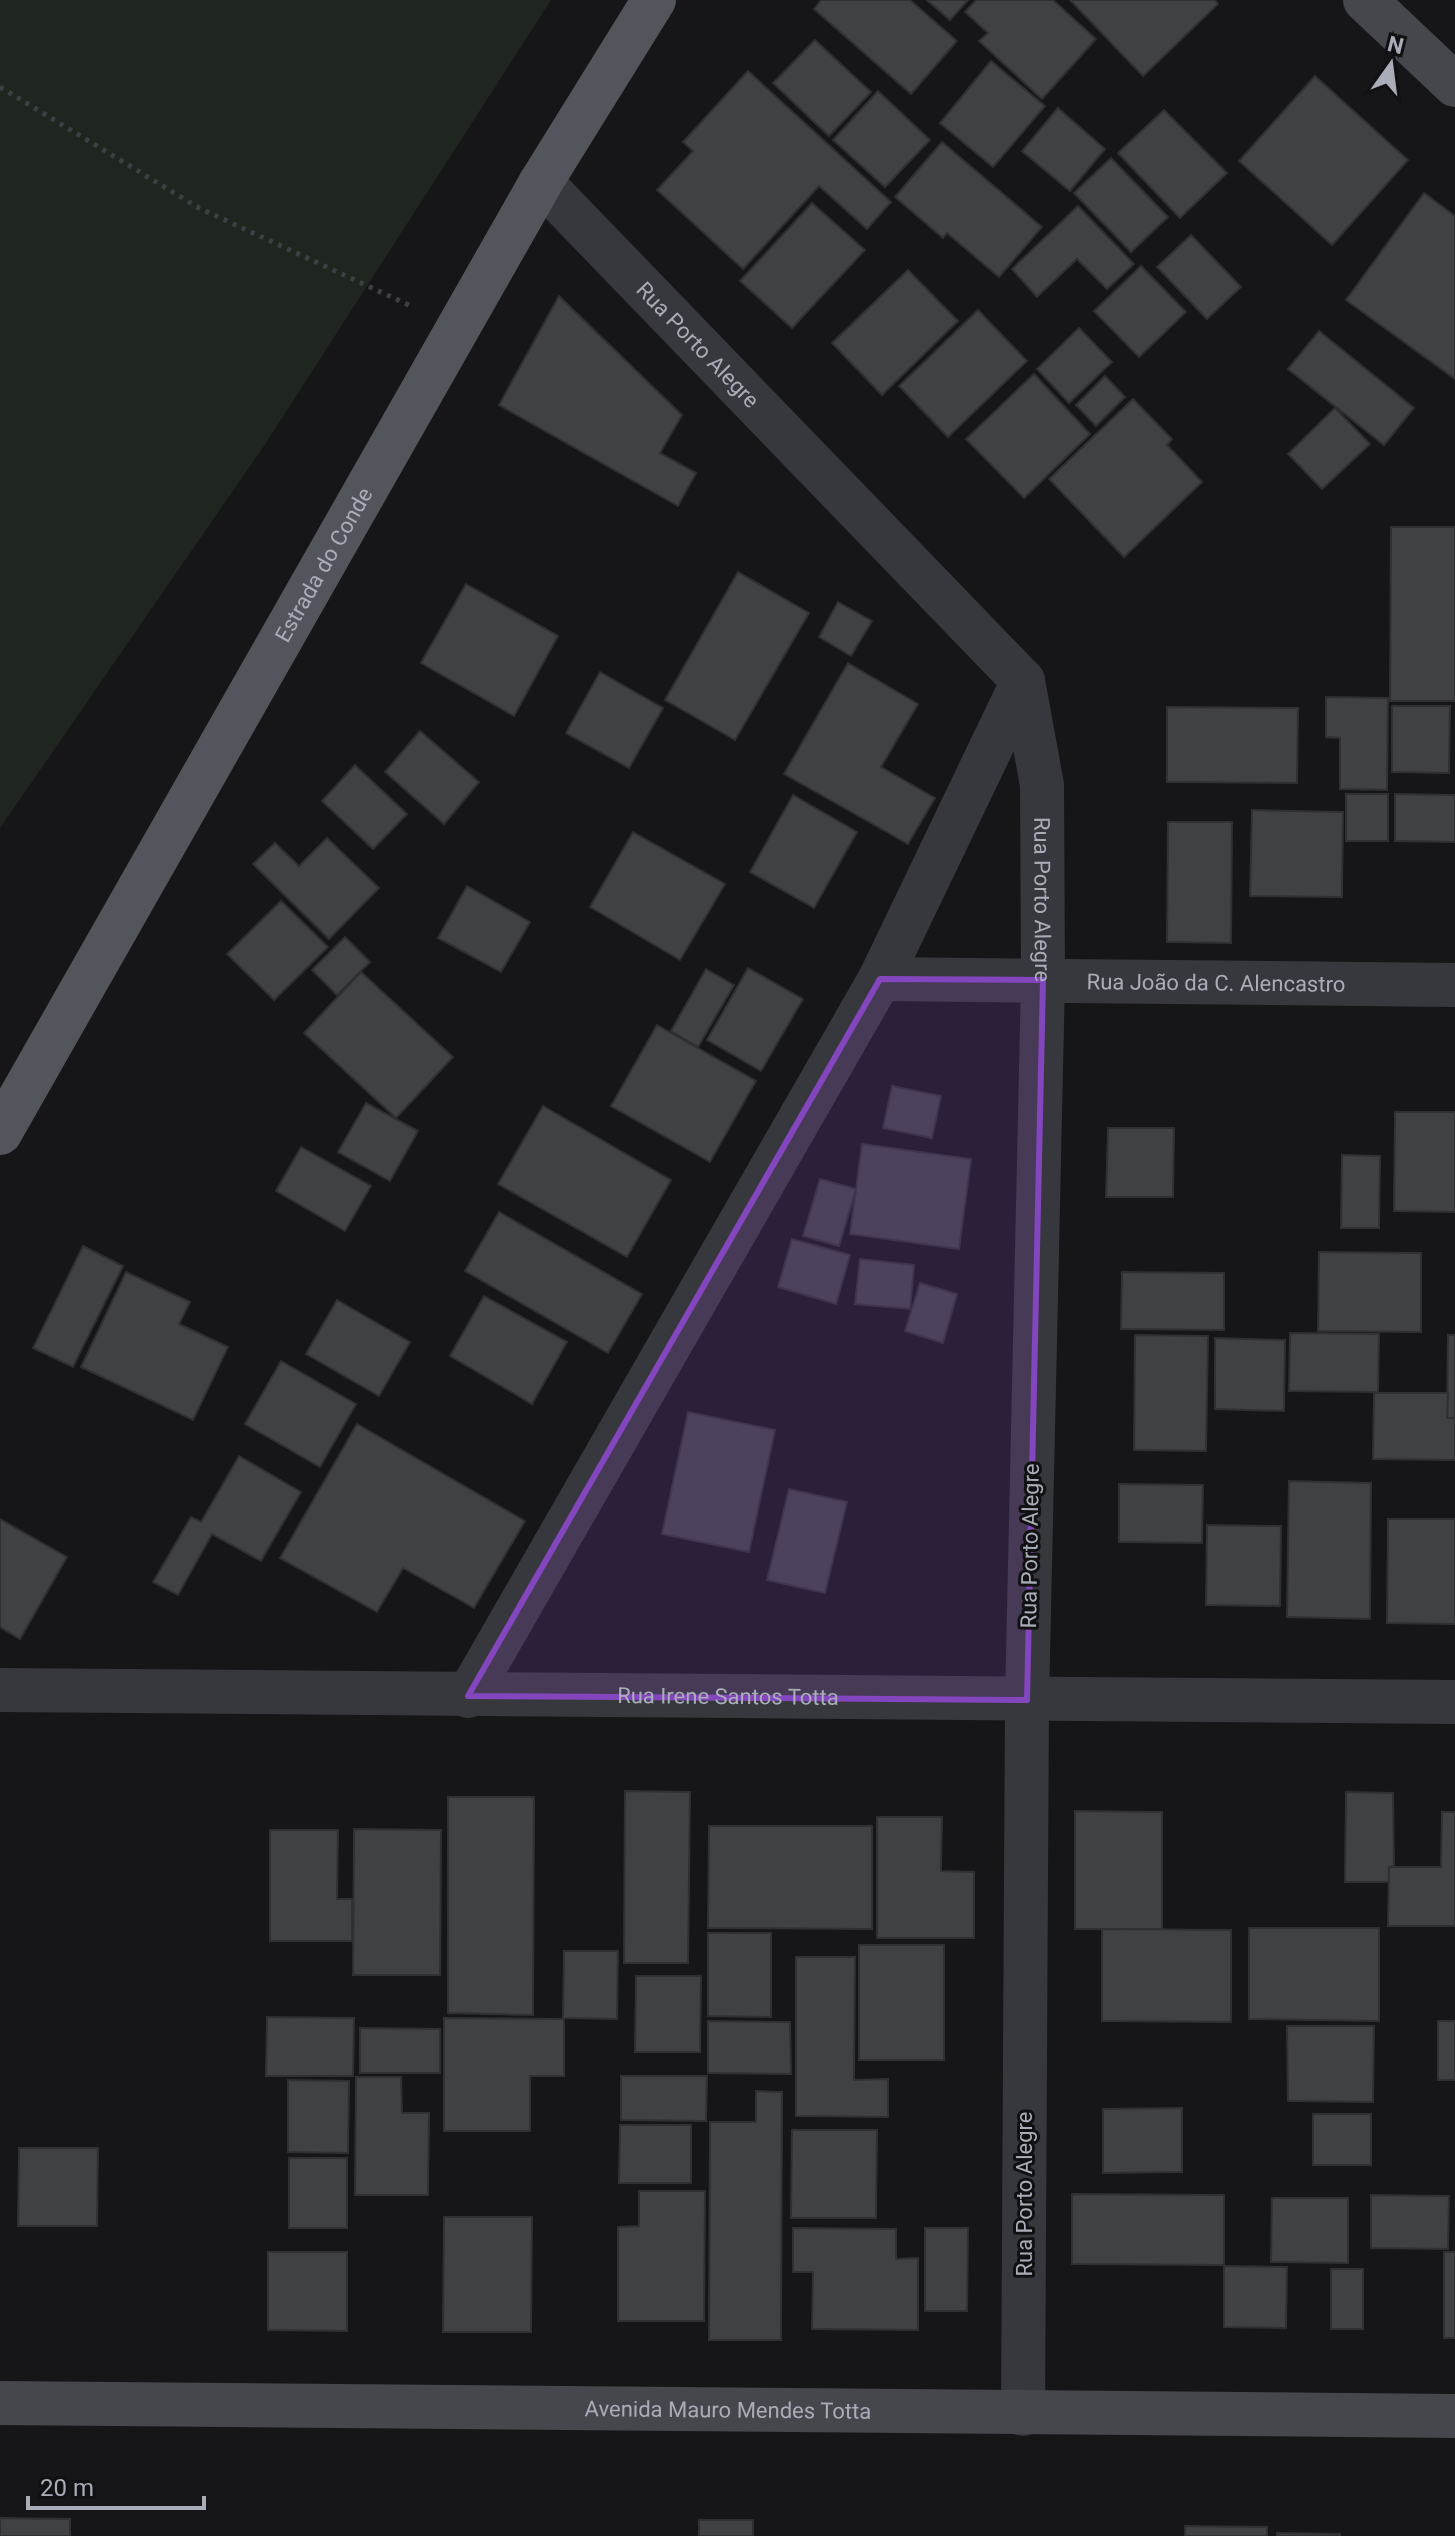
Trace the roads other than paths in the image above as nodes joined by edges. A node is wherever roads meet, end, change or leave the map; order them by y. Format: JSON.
{"nodes":[{"id":1,"x":654,"y":0,"type":"edge"},
{"id":2,"x":1365,"y":0,"type":"edge"},
{"id":3,"x":1455,"y":85,"type":"edge"},
{"id":4,"x":541,"y":182,"type":"junction"},
{"id":5,"x":1023,"y":681,"type":"junction"},
{"id":6,"x":880,"y":979,"type":"junction"},
{"id":7,"x":1043,"y":980,"type":"junction"},
{"id":8,"x":1455,"y":985,"type":"edge"},
{"id":9,"x":0,"y":1133,"type":"edge"},
{"id":10,"x":0,"y":1690,"type":"edge"},
{"id":11,"x":468,"y":1696,"type":"junction"},
{"id":12,"x":1027,"y":1700,"type":"junction"},
{"id":13,"x":1455,"y":1702,"type":"edge"},
{"id":14,"x":0,"y":2403,"type":"edge"},
{"id":15,"x":1023,"y":2414,"type":"junction"},
{"id":16,"x":1455,"y":2416,"type":"edge"}],
"edges":[{"from":1,"to":4,"type":"main road","name":"Estrada do Conde"},
{"from":2,"to":3,"type":"street"},
{"from":4,"to":5,"type":"street","name":"Rua Porto Alegre"},
{"from":4,"to":9,"type":"main road","name":"Estrada do Conde"},
{"from":5,"to":6,"type":"street"},
{"from":5,"to":7,"type":"street","name":"Rua Porto Alegre"},
{"from":6,"to":7,"type":"street","name":"Rua João da C. Alencastro"},
{"from":6,"to":11,"type":"street"},
{"from":7,"to":8,"type":"street","name":"Rua João da C. Alencastro"},
{"from":7,"to":12,"type":"street","name":"Rua Porto Alegre"},
{"from":10,"to":11,"type":"street","name":"Rua Irene Santos Totta"},
{"from":11,"to":12,"type":"street","name":"Rua Irene Santos Totta"},
{"from":12,"to":13,"type":"street","name":"Rua Irene Santos Totta"},
{"from":12,"to":15,"type":"street","name":"Rua Porto Alegre"},
{"from":14,"to":15,"type":"street","name":"Avenida Mauro Mendes Totta"},
{"from":15,"to":16,"type":"street","name":"Avenida Mauro Mendes Totta"}]}
